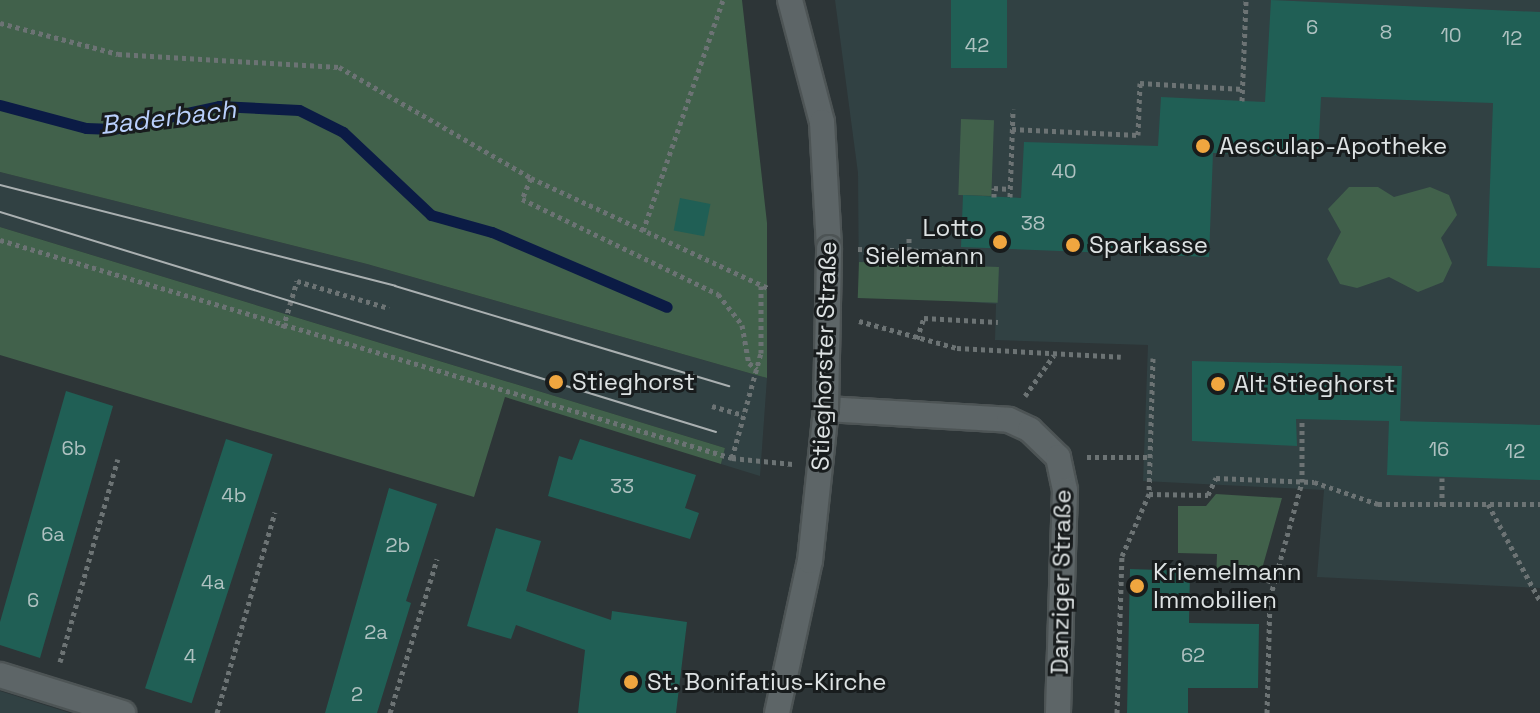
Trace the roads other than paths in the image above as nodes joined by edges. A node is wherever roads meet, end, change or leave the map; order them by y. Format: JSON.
{"nodes":[{"id":1,"x":790,"y":0,"type":"edge"},
{"id":2,"x":826,"y":409,"type":"junction"},
{"id":3,"x":0,"y":675,"type":"edge"},
{"id":4,"x":123,"y":713,"type":"edge"},
{"id":5,"x":777,"y":713,"type":"edge"},
{"id":6,"x":1058,"y":713,"type":"edge"}],
"edges":[{"from":1,"to":2,"type":"street","name":"Stieghorster Straße","bridge":true},
{"from":2,"to":5,"type":"street","name":"Stieghorster Straße"},
{"from":2,"to":6,"type":"street","name":"Danziger Straße"},
{"from":3,"to":4,"type":"street"}]}
